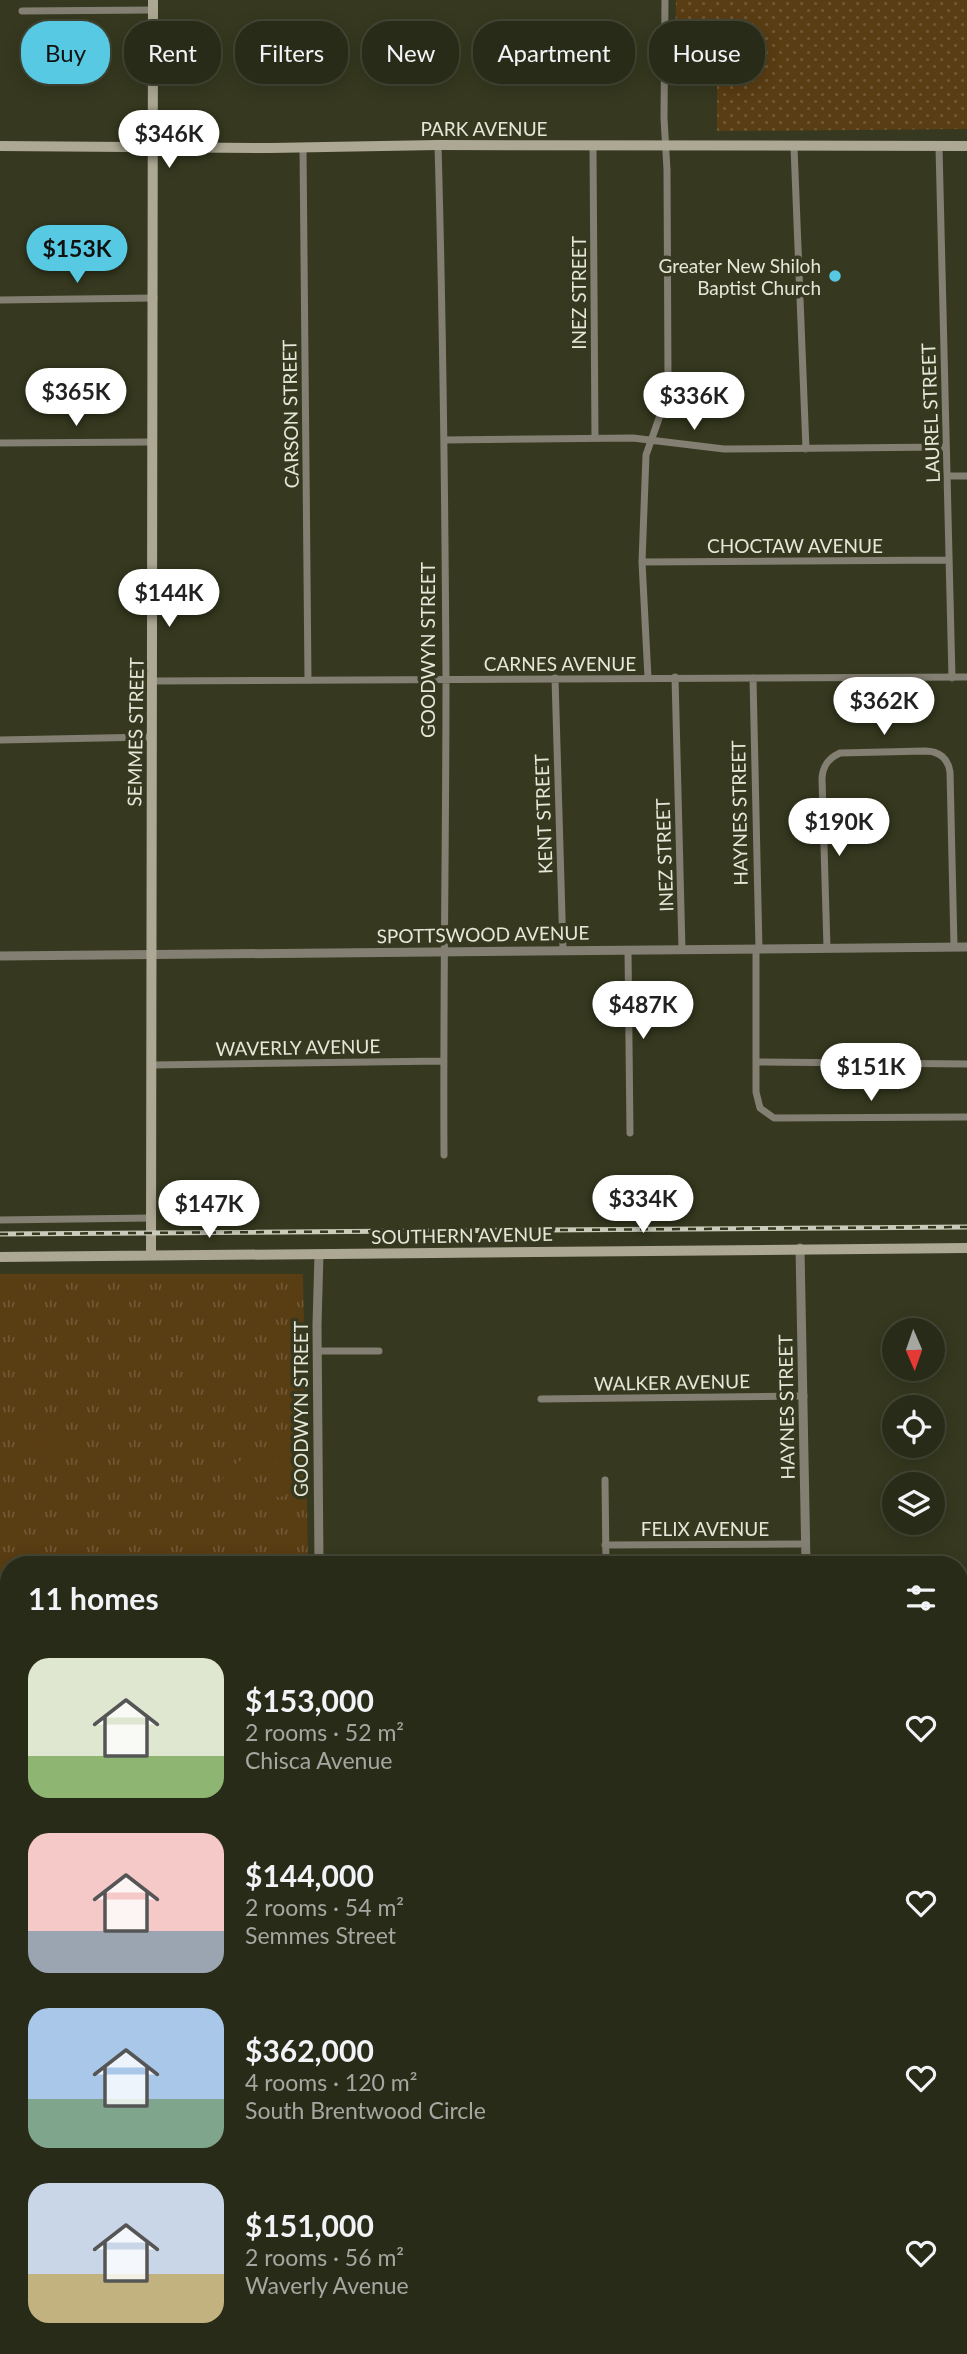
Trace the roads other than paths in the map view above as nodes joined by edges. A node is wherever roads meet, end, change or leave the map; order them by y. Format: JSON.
{"nodes":[{"id":1,"x":665,"y":0,"type":"edge"},
{"id":2,"x":153,"y":5,"type":"edge"},
{"id":3,"x":22,"y":11,"type":"dead end"},
{"id":4,"x":438,"y":145,"type":"junction"},
{"id":5,"x":0,"y":146,"type":"edge"},
{"id":6,"x":665,"y":146,"type":"junction"},
{"id":7,"x":967,"y":146,"type":"edge"},
{"id":8,"x":154,"y":147,"type":"junction"},
{"id":9,"x":593,"y":147,"type":"junction"},
{"id":10,"x":793,"y":147,"type":"junction"},
{"id":11,"x":939,"y":147,"type":"junction"},
{"id":12,"x":303,"y":148,"type":"junction"},
{"id":13,"x":154,"y":298,"type":"junction"},
{"id":14,"x":0,"y":300,"type":"edge"},
{"id":15,"x":595,"y":438,"type":"junction"},
{"id":16,"x":650,"y":439,"type":"junction"},
{"id":17,"x":444,"y":440,"type":"junction"},
{"id":18,"x":152,"y":442,"type":"junction"},
{"id":19,"x":0,"y":443,"type":"edge"},
{"id":20,"x":945,"y":447,"type":"junction"},
{"id":21,"x":806,"y":449,"type":"junction"},
{"id":22,"x":947,"y":476,"type":"junction"},
{"id":23,"x":967,"y":476,"type":"edge"},
{"id":24,"x":949,"y":560,"type":"junction"},
{"id":25,"x":642,"y":562,"type":"junction"},
{"id":26,"x":675,"y":677,"type":"junction"},
{"id":27,"x":967,"y":677,"type":"edge"},
{"id":28,"x":555,"y":678,"type":"junction"},
{"id":29,"x":648,"y":678,"type":"junction"},
{"id":30,"x":753,"y":678,"type":"junction"},
{"id":31,"x":953,"y":678,"type":"junction"},
{"id":32,"x":308,"y":680,"type":"junction"},
{"id":33,"x":446,"y":680,"type":"junction"},
{"id":34,"x":154,"y":681,"type":"junction"},
{"id":35,"x":152,"y":737,"type":"junction"},
{"id":36,"x":0,"y":740,"type":"edge"},
{"id":37,"x":954,"y":946,"type":"junction"},
{"id":38,"x":967,"y":947,"type":"edge"},
{"id":39,"x":827,"y":948,"type":"junction"},
{"id":40,"x":682,"y":949,"type":"junction"},
{"id":41,"x":757,"y":949,"type":"junction"},
{"id":42,"x":563,"y":950,"type":"junction"},
{"id":43,"x":628,"y":950,"type":"junction"},
{"id":44,"x":443,"y":952,"type":"junction"},
{"id":45,"x":0,"y":956,"type":"edge"},
{"id":46,"x":152,"y":956,"type":"junction"},
{"id":47,"x":444,"y":1061,"type":"junction"},
{"id":48,"x":757,"y":1062,"type":"junction"},
{"id":49,"x":967,"y":1064,"type":"edge"},
{"id":50,"x":152,"y":1065,"type":"junction"},
{"id":51,"x":967,"y":1116,"type":"edge"},
{"id":52,"x":630,"y":1133,"type":"dead end"},
{"id":53,"x":444,"y":1155,"type":"dead end"},
{"id":54,"x":151,"y":1218,"type":"junction"},
{"id":55,"x":0,"y":1220,"type":"edge"},
{"id":56,"x":800,"y":1248,"type":"junction"},
{"id":57,"x":967,"y":1248,"type":"edge"},
{"id":58,"x":319,"y":1254,"type":"junction"},
{"id":59,"x":151,"y":1255,"type":"junction"},
{"id":60,"x":0,"y":1257,"type":"edge"},
{"id":61,"x":318,"y":1351,"type":"junction"},
{"id":62,"x":379,"y":1351,"type":"dead end"},
{"id":63,"x":804,"y":1396,"type":"junction"},
{"id":64,"x":541,"y":1399,"type":"dead end"},
{"id":65,"x":605,"y":1480,"type":"dead end"},
{"id":66,"x":805,"y":1544,"type":"junction"},
{"id":67,"x":606,"y":1545,"type":"junction"},
{"id":68,"x":319,"y":1556,"type":"edge"},
{"id":69,"x":606,"y":1556,"type":"edge"},
{"id":70,"x":806,"y":1556,"type":"edge"}],
"edges":[{"from":1,"to":6,"type":"street"},
{"from":2,"to":3,"type":"street"},
{"from":2,"to":8,"type":"main road","name":"SEMMES STREET"},
{"from":4,"to":9,"type":"main road","name":"PARK AVENUE"},
{"from":4,"to":12,"type":"main road","name":"PARK AVENUE"},
{"from":4,"to":17,"type":"street","name":"GOODWYN STREET"},
{"from":5,"to":8,"type":"main road","name":"PARK AVENUE"},
{"from":6,"to":9,"type":"main road","name":"PARK AVENUE"},
{"from":6,"to":10,"type":"main road","name":"PARK AVENUE"},
{"from":6,"to":16,"type":"street"},
{"from":7,"to":11,"type":"main road","name":"PARK AVENUE"},
{"from":8,"to":12,"type":"main road","name":"PARK AVENUE"},
{"from":8,"to":13,"type":"main road","name":"SEMMES STREET"},
{"from":9,"to":15,"type":"street","name":"INEZ STREET"},
{"from":10,"to":11,"type":"main road","name":"PARK AVENUE"},
{"from":10,"to":21,"type":"street"},
{"from":11,"to":20,"type":"street","name":"LAUREL STREET"},
{"from":12,"to":32,"type":"street","name":"CARSON STREET"},
{"from":13,"to":14,"type":"street"},
{"from":13,"to":18,"type":"main road","name":"SEMMES STREET"},
{"from":15,"to":16,"type":"street"},
{"from":15,"to":17,"type":"street"},
{"from":16,"to":21,"type":"street"},
{"from":16,"to":25,"type":"street"},
{"from":17,"to":33,"type":"street","name":"GOODWYN STREET"},
{"from":18,"to":19,"type":"street"},
{"from":18,"to":34,"type":"main road","name":"SEMMES STREET"},
{"from":20,"to":21,"type":"street"},
{"from":20,"to":22,"type":"street","name":"LAUREL STREET"},
{"from":22,"to":23,"type":"street"},
{"from":22,"to":24,"type":"street","name":"LAUREL STREET"},
{"from":24,"to":25,"type":"street","name":"CHOCTAW AVENUE"},
{"from":24,"to":31,"type":"street","name":"LAUREL STREET"},
{"from":25,"to":29,"type":"street"},
{"from":26,"to":29,"type":"street","name":"CARNES AVENUE"},
{"from":26,"to":30,"type":"street","name":"CARNES AVENUE"},
{"from":26,"to":40,"type":"street","name":"INEZ STREET"},
{"from":27,"to":31,"type":"street","name":"CARNES AVENUE"},
{"from":28,"to":29,"type":"street","name":"CARNES AVENUE"},
{"from":28,"to":33,"type":"street","name":"CARNES AVENUE"},
{"from":28,"to":42,"type":"street","name":"KENT STREET"},
{"from":30,"to":31,"type":"street","name":"CARNES AVENUE"},
{"from":30,"to":41,"type":"street","name":"HAYNES STREET"},
{"from":32,"to":33,"type":"street","name":"CARNES AVENUE"},
{"from":32,"to":34,"type":"street","name":"CARNES AVENUE"},
{"from":33,"to":44,"type":"street","name":"GOODWYN STREET"},
{"from":34,"to":35,"type":"main road","name":"SEMMES STREET"},
{"from":35,"to":36,"type":"street"},
{"from":35,"to":46,"type":"main road","name":"SEMMES STREET"},
{"from":37,"to":38,"type":"street","name":"SPOTTSWOOD AVENUE"},
{"from":37,"to":39,"type":"street","name":"SPOTTSWOOD AVENUE"},
{"from":37,"to":39,"type":"street"},
{"from":39,"to":41,"type":"street","name":"SPOTTSWOOD AVENUE"},
{"from":40,"to":41,"type":"street","name":"SPOTTSWOOD AVENUE"},
{"from":40,"to":43,"type":"street","name":"SPOTTSWOOD AVENUE"},
{"from":41,"to":48,"type":"street","name":"HAYNES STREET"},
{"from":42,"to":43,"type":"street","name":"SPOTTSWOOD AVENUE"},
{"from":42,"to":44,"type":"street","name":"SPOTTSWOOD AVENUE"},
{"from":43,"to":52,"type":"street"},
{"from":44,"to":46,"type":"street","name":"SPOTTSWOOD AVENUE"},
{"from":44,"to":47,"type":"street","name":"GOODWYN STREET"},
{"from":45,"to":46,"type":"street","name":"SPOTTSWOOD AVENUE"},
{"from":46,"to":50,"type":"main road","name":"SEMMES STREET"},
{"from":47,"to":50,"type":"street","name":"WAVERLY AVENUE"},
{"from":47,"to":53,"type":"street","name":"GOODWYN STREET"},
{"from":48,"to":49,"type":"street"},
{"from":48,"to":51,"type":"street","name":"HAYNES STREET"},
{"from":50,"to":54,"type":"main road","name":"SEMMES STREET"},
{"from":54,"to":55,"type":"street"},
{"from":54,"to":59,"type":"main road","name":"SEMMES STREET"},
{"from":56,"to":57,"type":"main road","name":"SOUTHERN AVENUE"},
{"from":56,"to":58,"type":"main road","name":"SOUTHERN AVENUE"},
{"from":56,"to":63,"type":"street","name":"HAYNES STREET"},
{"from":58,"to":59,"type":"main road","name":"SOUTHERN AVENUE"},
{"from":58,"to":61,"type":"street","name":"GOODWYN STREET"},
{"from":59,"to":60,"type":"main road","name":"SOUTHERN AVENUE"},
{"from":61,"to":62,"type":"street"},
{"from":61,"to":68,"type":"street","name":"GOODWYN STREET"},
{"from":63,"to":64,"type":"street","name":"WALKER AVENUE"},
{"from":63,"to":66,"type":"street","name":"HAYNES STREET"},
{"from":65,"to":67,"type":"street"},
{"from":66,"to":67,"type":"street","name":"FELIX AVENUE"},
{"from":66,"to":70,"type":"street","name":"HAYNES STREET"},
{"from":67,"to":69,"type":"street"}]}
